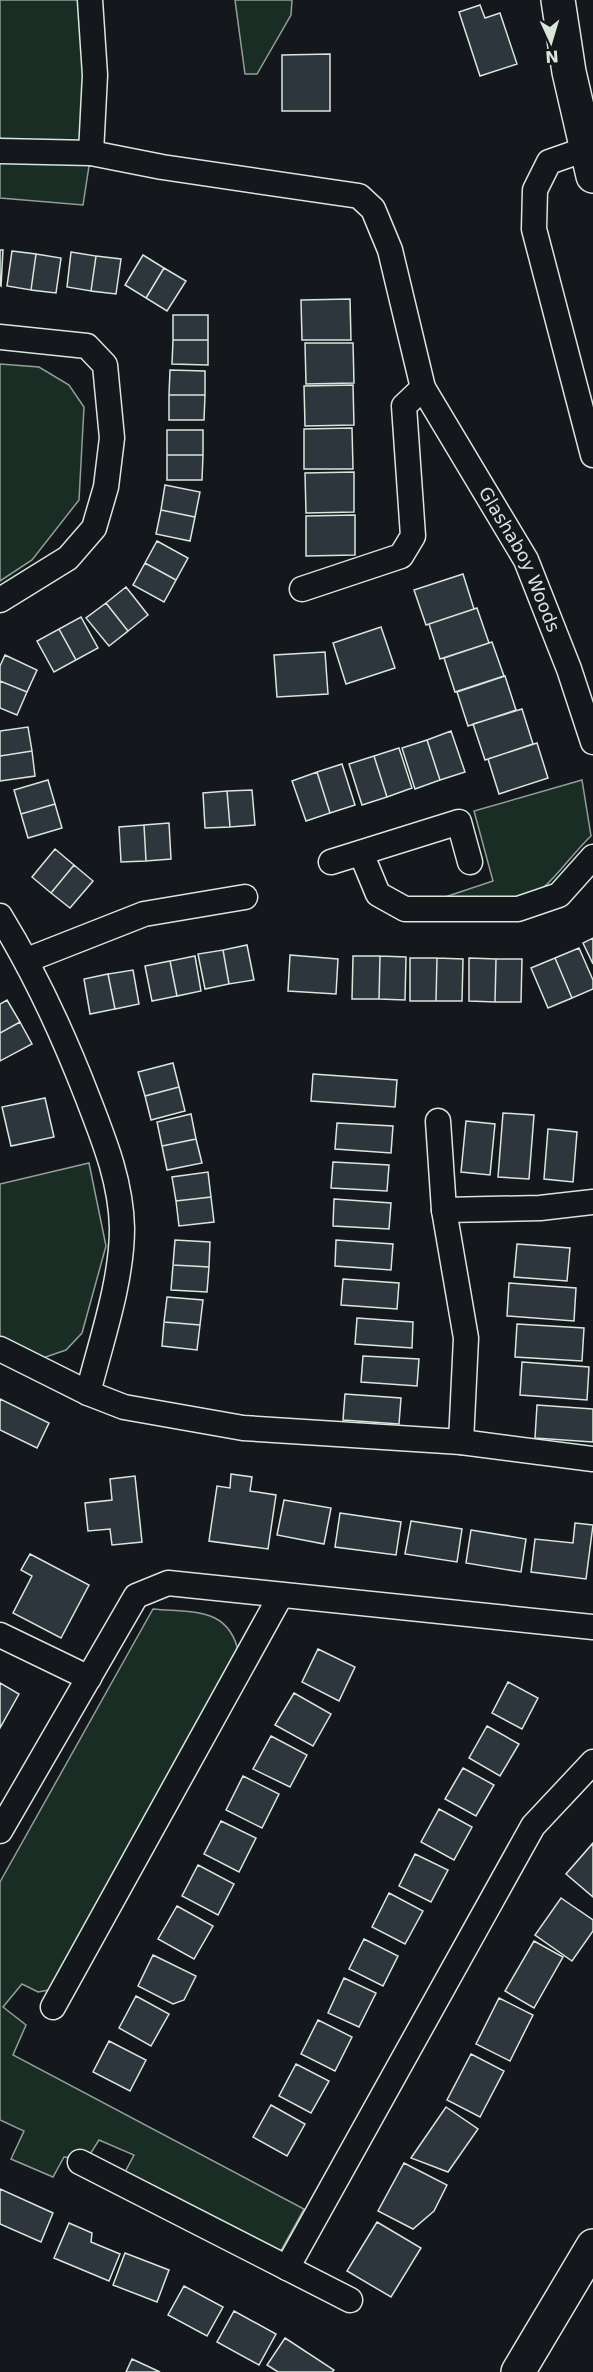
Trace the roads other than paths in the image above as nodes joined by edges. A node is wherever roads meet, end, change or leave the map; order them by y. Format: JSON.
{"nodes":[{"id":1,"x":90,"y":0,"type":"edge"},
{"id":2,"x":558,"y":0,"type":"edge"},
{"id":3,"x":0,"y":151,"type":"edge"},
{"id":4,"x":91,"y":153,"type":"junction"},
{"id":5,"x":590,"y":162,"type":"edge"},
{"id":6,"x":0,"y":337,"type":"edge"},
{"id":7,"x":423,"y":388,"type":"junction"},
{"id":8,"x":593,"y":455,"type":"edge"},
{"id":9,"x":302,"y":589,"type":"dead end"},
{"id":10,"x":0,"y":600,"type":"edge"},
{"id":11,"x":593,"y":742,"type":"edge"},
{"id":12,"x":361,"y":853,"type":"junction"},
{"id":13,"x":593,"y":857,"type":"edge"},
{"id":14,"x":331,"y":862,"type":"dead end"},
{"id":15,"x":470,"y":862,"type":"dead end"},
{"id":16,"x":245,"y":897,"type":"dead end"},
{"id":17,"x":0,"y":916,"type":"edge"},
{"id":18,"x":27,"y":960,"type":"junction"},
{"id":19,"x":438,"y":1121,"type":"dead end"},
{"id":20,"x":593,"y":1202,"type":"edge"},
{"id":21,"x":444,"y":1210,"type":"junction"},
{"id":22,"x":0,"y":1349,"type":"edge"},
{"id":23,"x":88,"y":1393,"type":"junction"},
{"id":24,"x":461,"y":1442,"type":"junction"},
{"id":25,"x":593,"y":1459,"type":"edge"},
{"id":26,"x":281,"y":1595,"type":"junction"},
{"id":27,"x":593,"y":1627,"type":"edge"},
{"id":28,"x":0,"y":1635,"type":"edge"},
{"id":29,"x":89,"y":1678,"type":"junction"},
{"id":30,"x":593,"y":1762,"type":"edge"},
{"id":31,"x":0,"y":1831,"type":"edge"},
{"id":32,"x":53,"y":2007,"type":"dead end"},
{"id":33,"x":80,"y":2162,"type":"dead end"},
{"id":34,"x":593,"y":2246,"type":"edge"},
{"id":35,"x":287,"y":2268,"type":"junction"},
{"id":36,"x":350,"y":2300,"type":"dead end"},
{"id":37,"x":518,"y":2372,"type":"edge"}],
"edges":[{"from":1,"to":4,"type":"street"},
{"from":2,"to":5,"type":"main road"},
{"from":3,"to":4,"type":"street","name":"Glashaboy Woods"},
{"from":4,"to":7,"type":"street","name":"Glashaboy Woods"},
{"from":5,"to":8,"type":"street"},
{"from":6,"to":10,"type":"street"},
{"from":7,"to":9,"type":"street"},
{"from":7,"to":11,"type":"street","name":"Glashaboy Woods"},
{"from":12,"to":13,"type":"street"},
{"from":12,"to":14,"type":"street"},
{"from":12,"to":15,"type":"street"},
{"from":16,"to":18,"type":"street"},
{"from":17,"to":18,"type":"street"},
{"from":18,"to":23,"type":"street"},
{"from":19,"to":21,"type":"street"},
{"from":20,"to":21,"type":"street"},
{"from":21,"to":24,"type":"street"},
{"from":22,"to":23,"type":"street"},
{"from":23,"to":24,"type":"street"},
{"from":24,"to":25,"type":"street"},
{"from":26,"to":27,"type":"street"},
{"from":26,"to":29,"type":"street"},
{"from":26,"to":32,"type":"street"},
{"from":28,"to":29,"type":"street"},
{"from":29,"to":31,"type":"street"},
{"from":30,"to":35,"type":"street"},
{"from":33,"to":35,"type":"street"},
{"from":34,"to":37,"type":"main road"},
{"from":35,"to":36,"type":"street"}]}
